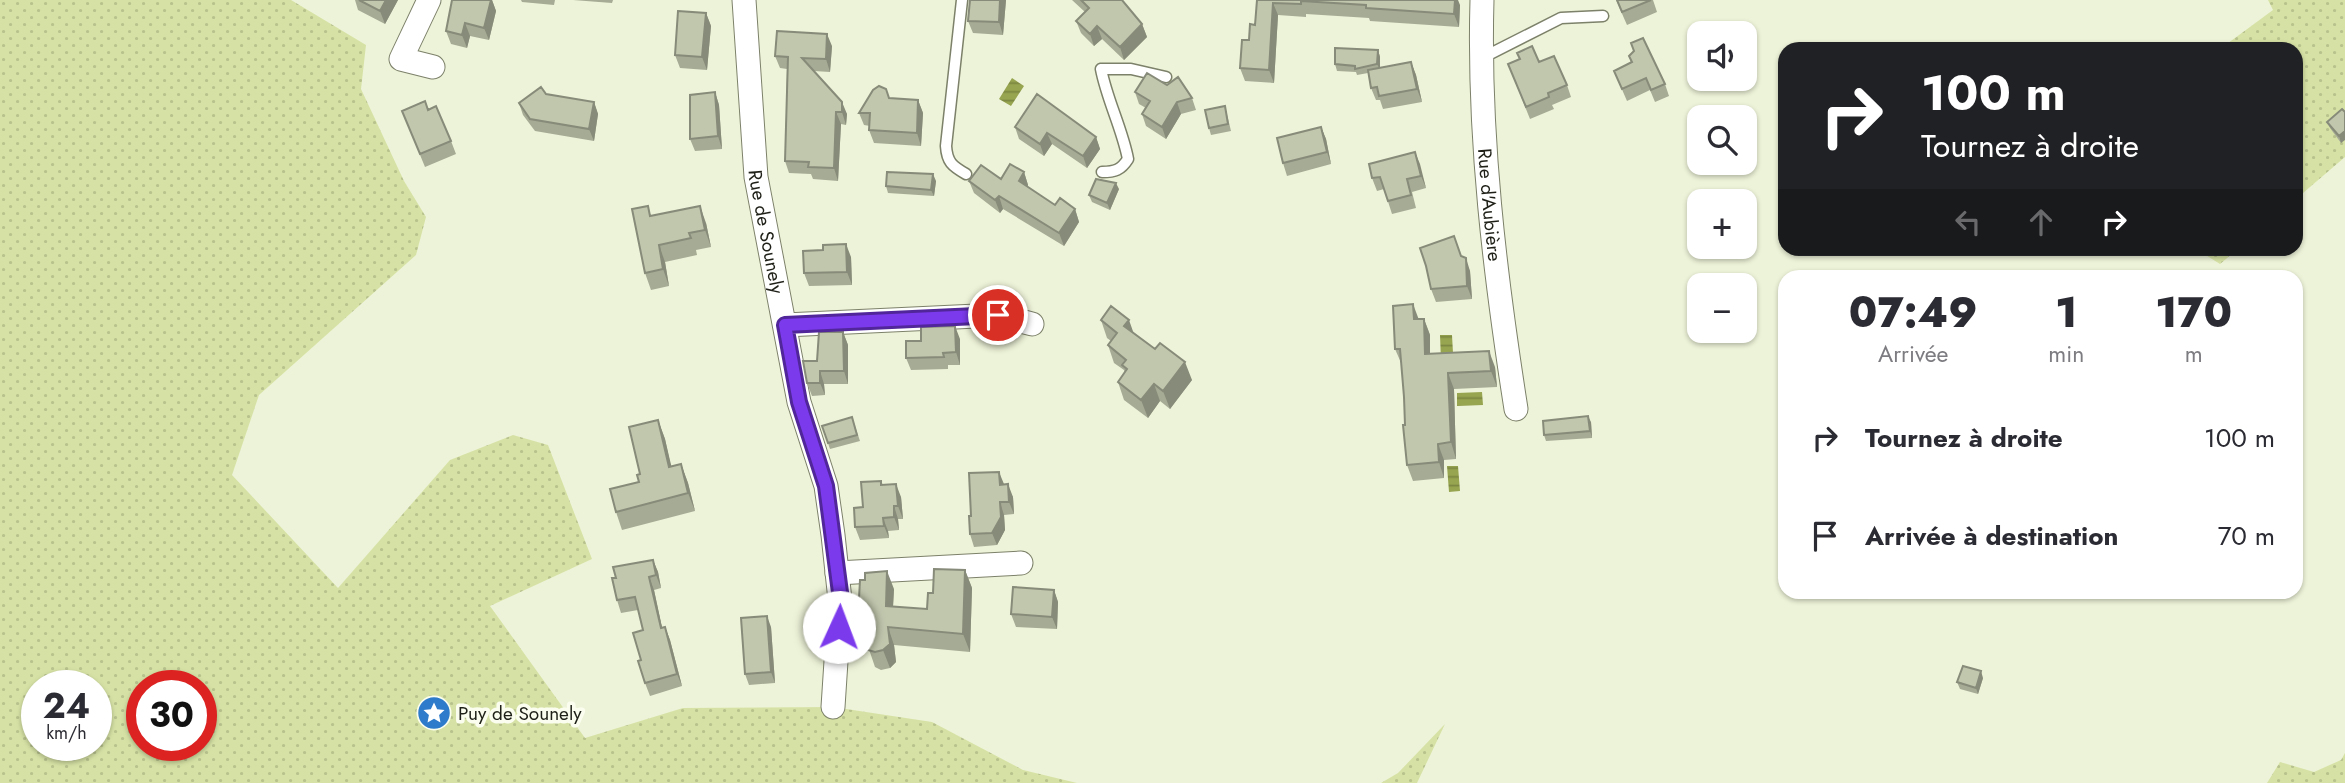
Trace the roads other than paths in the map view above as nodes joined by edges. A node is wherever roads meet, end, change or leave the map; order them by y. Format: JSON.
{"nodes":[{"id":1,"x":429,"y":0,"type":"edge"},
{"id":2,"x":744,"y":0,"type":"edge"},
{"id":3,"x":962,"y":0,"type":"edge"},
{"id":4,"x":1482,"y":0,"type":"edge"},
{"id":5,"x":1603,"y":16,"type":"dead end"},
{"id":6,"x":1482,"y":58,"type":"junction"},
{"id":7,"x":433,"y":67,"type":"dead end"},
{"id":8,"x":1166,"y":77,"type":"dead end"},
{"id":9,"x":1102,"y":172,"type":"dead end"},
{"id":10,"x":966,"y":174,"type":"dead end"},
{"id":11,"x":1032,"y":324,"type":"dead end"},
{"id":12,"x":785,"y":325,"type":"junction"},
{"id":13,"x":1516,"y":409,"type":"dead end"},
{"id":14,"x":1021,"y":564,"type":"dead end"},
{"id":15,"x":837,"y":573,"type":"junction"},
{"id":16,"x":833,"y":707,"type":"dead end"}],
"edges":[{"from":1,"to":7,"type":"street"},
{"from":2,"to":12,"type":"street","name":"Rue de Sounely"},
{"from":3,"to":10,"type":"lane"},
{"from":4,"to":6,"type":"street","name":"Rue d'Aubière"},
{"from":5,"to":6,"type":"lane"},
{"from":6,"to":13,"type":"street","name":"Rue d'Aubière"},
{"from":8,"to":9,"type":"lane"},
{"from":11,"to":12,"type":"street"},
{"from":12,"to":15,"type":"street","name":"Rue de Sounely"},
{"from":14,"to":15,"type":"street"},
{"from":15,"to":16,"type":"street","name":"Rue de Sounely"}]}
